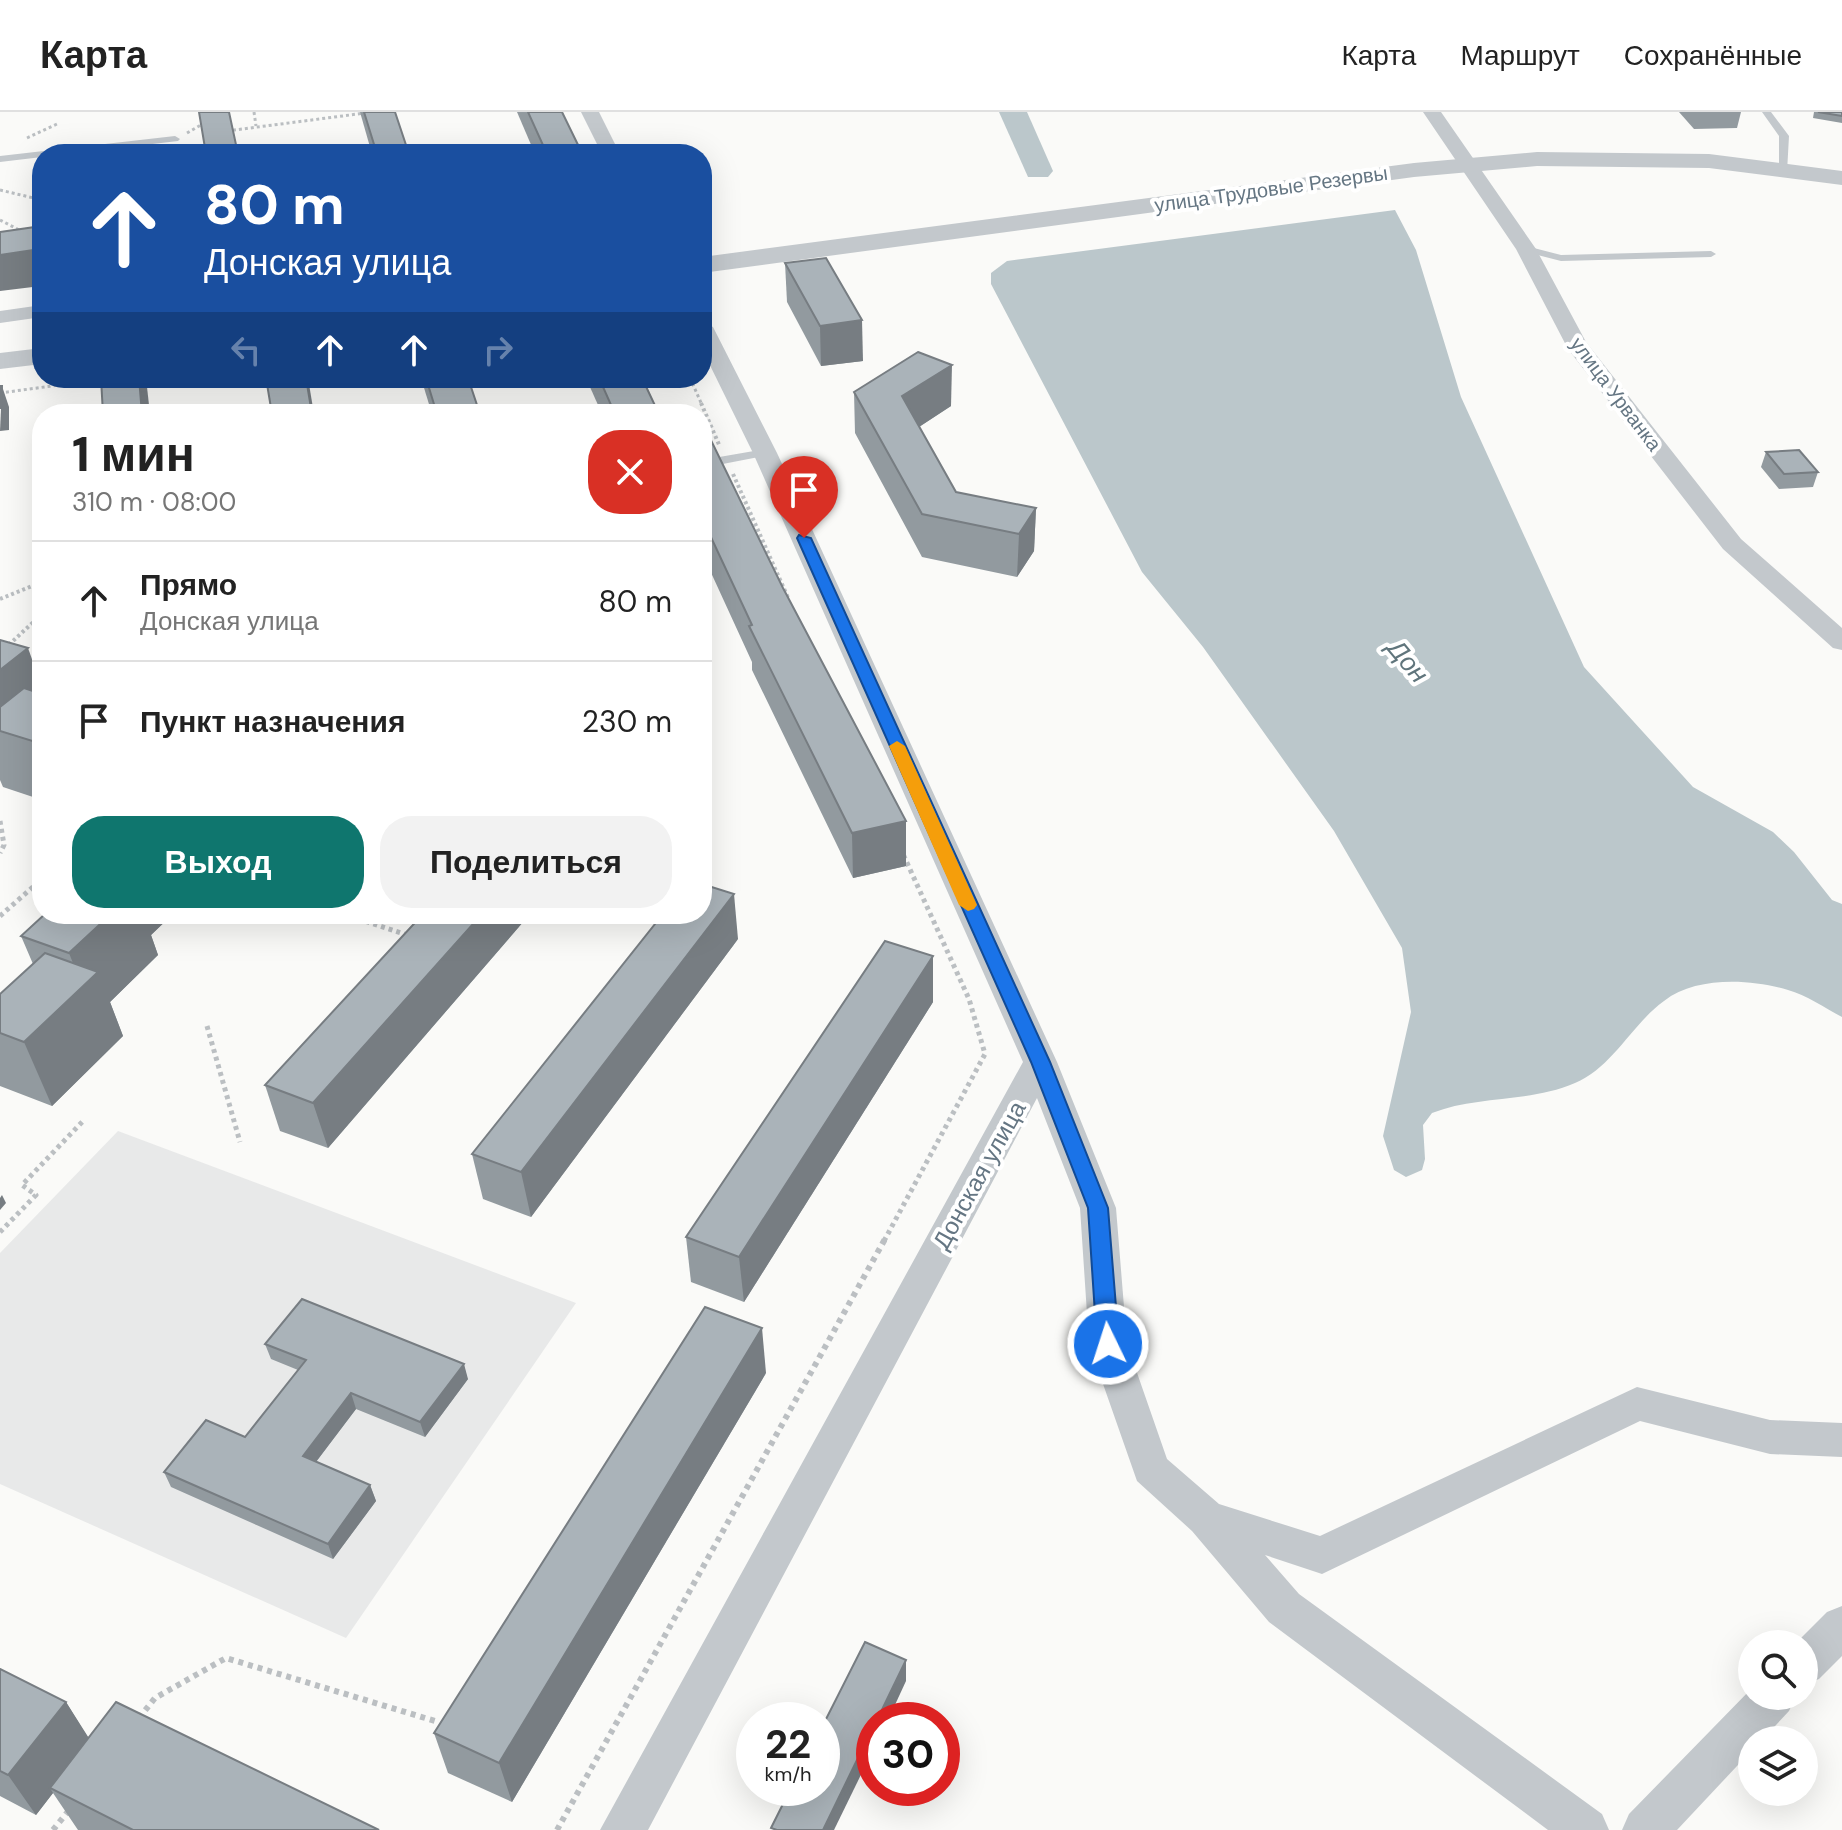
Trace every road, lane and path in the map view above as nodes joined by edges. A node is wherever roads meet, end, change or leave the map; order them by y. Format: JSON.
{"nodes":[{"id":1,"x":254,"y":112,"type":"edge"},
{"id":2,"x":373,"y":112,"type":"edge"},
{"id":3,"x":590,"y":112,"type":"edge"},
{"id":4,"x":1432,"y":112,"type":"edge"},
{"id":5,"x":1766,"y":112,"type":"edge"},
{"id":6,"x":212,"y":119,"type":"edge"},
{"id":7,"x":256,"y":126,"type":"junction"},
{"id":8,"x":215,"y":133,"type":"edge"},
{"id":9,"x":202,"y":135,"type":"edge"},
{"id":10,"x":175,"y":139,"type":"junction"},
{"id":11,"x":131,"y":144,"type":"edge"},
{"id":12,"x":606,"y":144,"type":"edge"},
{"id":13,"x":32,"y":155,"type":"edge"},
{"id":14,"x":0,"y":159,"type":"edge"},
{"id":15,"x":1469,"y":165,"type":"junction"},
{"id":16,"x":1784,"y":170,"type":"junction"},
{"id":17,"x":1842,"y":178,"type":"edge"},
{"id":18,"x":0,"y":190,"type":"edge"},
{"id":19,"x":32,"y":198,"type":"edge"},
{"id":20,"x":0,"y":220,"type":"edge"},
{"id":21,"x":28,"y":234,"type":"edge"},
{"id":22,"x":1526,"y":249,"type":"junction"},
{"id":23,"x":1711,"y":254,"type":"dead end"},
{"id":24,"x":712,"y":264,"type":"edge"},
{"id":25,"x":32,"y":312,"type":"edge"},
{"id":26,"x":0,"y":317,"type":"edge"},
{"id":27,"x":712,"y":347,"type":"edge"},
{"id":28,"x":32,"y":357,"type":"edge"},
{"id":29,"x":0,"y":361,"type":"edge"},
{"id":30,"x":37,"y":388,"type":"edge"},
{"id":31,"x":0,"y":393,"type":"edge"},
{"id":32,"x":712,"y":428,"type":"edge"},
{"id":33,"x":765,"y":453,"type":"junction"},
{"id":34,"x":726,"y":460,"type":"junction"},
{"id":35,"x":712,"y":462,"type":"edge"},
{"id":36,"x":32,"y":586,"type":"edge"},
{"id":37,"x":0,"y":599,"type":"edge"},
{"id":38,"x":794,"y":610,"type":"edge"},
{"id":39,"x":32,"y":623,"type":"edge"},
{"id":40,"x":1842,"y":642,"type":"edge"},
{"id":41,"x":0,"y":653,"type":"edge"},
{"id":42,"x":0,"y":821,"type":"edge"},
{"id":43,"x":901,"y":849,"type":"edge"},
{"id":44,"x":0,"y":853,"type":"edge"},
{"id":45,"x":32,"y":888,"type":"edge"},
{"id":46,"x":0,"y":916,"type":"edge"},
{"id":47,"x":373,"y":924,"type":"edge"},
{"id":48,"x":409,"y":936,"type":"edge"},
{"id":49,"x":207,"y":1026,"type":"dead end"},
{"id":50,"x":1040,"y":1062,"type":"junction"},
{"id":51,"x":84,"y":1120,"type":"dead end"},
{"id":52,"x":240,"y":1142,"type":"dead end"},
{"id":53,"x":0,"y":1232,"type":"edge"},
{"id":54,"x":1842,"y":1440,"type":"edge"},
{"id":55,"x":1206,"y":1518,"type":"junction"},
{"id":56,"x":1842,"y":1626,"type":"edge"},
{"id":57,"x":1818,"y":1651,"type":"edge"},
{"id":58,"x":1761,"y":1710,"type":"edge"},
{"id":59,"x":435,"y":1721,"type":"dead end"},
{"id":60,"x":136,"y":1722,"type":"edge"},
{"id":61,"x":72,"y":1806,"type":"edge"},
{"id":62,"x":53,"y":1830,"type":"edge"},
{"id":63,"x":557,"y":1830,"type":"edge"},
{"id":64,"x":623,"y":1830,"type":"edge"},
{"id":65,"x":1586,"y":1830,"type":"edge"},
{"id":66,"x":1645,"y":1830,"type":"edge"}],
"edges":[{"from":1,"to":7,"type":"path"},
{"from":2,"to":7,"type":"path"},
{"from":3,"to":12,"type":"street"},
{"from":4,"to":15,"type":"street","name":"улица Урванка"},
{"from":5,"to":16,"type":"lane"},
{"from":6,"to":10,"type":"path"},
{"from":7,"to":8,"type":"path"},
{"from":9,"to":10,"type":"path"},
{"from":10,"to":11,"type":"lane"},
{"from":13,"to":14,"type":"lane"},
{"from":15,"to":16,"type":"street","name":"улица Трудовые Резервы"},
{"from":15,"to":22,"type":"street","name":"улица Урванка"},
{"from":15,"to":24,"type":"street","name":"улица Трудовые Резервы"},
{"from":16,"to":17,"type":"street","name":"улица Трудовые Резервы"},
{"from":18,"to":19,"type":"path"},
{"from":20,"to":21,"type":"path"},
{"from":22,"to":23,"type":"lane"},
{"from":22,"to":40,"type":"street","name":"улица Урванка"},
{"from":25,"to":26,"type":"street"},
{"from":27,"to":33,"type":"street"},
{"from":28,"to":29,"type":"street"},
{"from":30,"to":31,"type":"path"},
{"from":32,"to":34,"type":"path"},
{"from":33,"to":34,"type":"lane"},
{"from":33,"to":50,"type":"street"},
{"from":34,"to":35,"type":"lane"},
{"from":34,"to":38,"type":"path"},
{"from":36,"to":37,"type":"path"},
{"from":39,"to":41,"type":"path"},
{"from":42,"to":44,"type":"path"},
{"from":43,"to":63,"type":"path"},
{"from":45,"to":46,"type":"path"},
{"from":47,"to":48,"type":"path"},
{"from":49,"to":52,"type":"path"},
{"from":50,"to":55,"type":"street"},
{"from":50,"to":64,"type":"street","name":"Донская улица"},
{"from":51,"to":53,"type":"path"},
{"from":54,"to":55,"type":"street"},
{"from":55,"to":65,"type":"street"},
{"from":56,"to":57,"type":"street"},
{"from":58,"to":66,"type":"street"},
{"from":59,"to":60,"type":"path"},
{"from":61,"to":62,"type":"path"}]}
